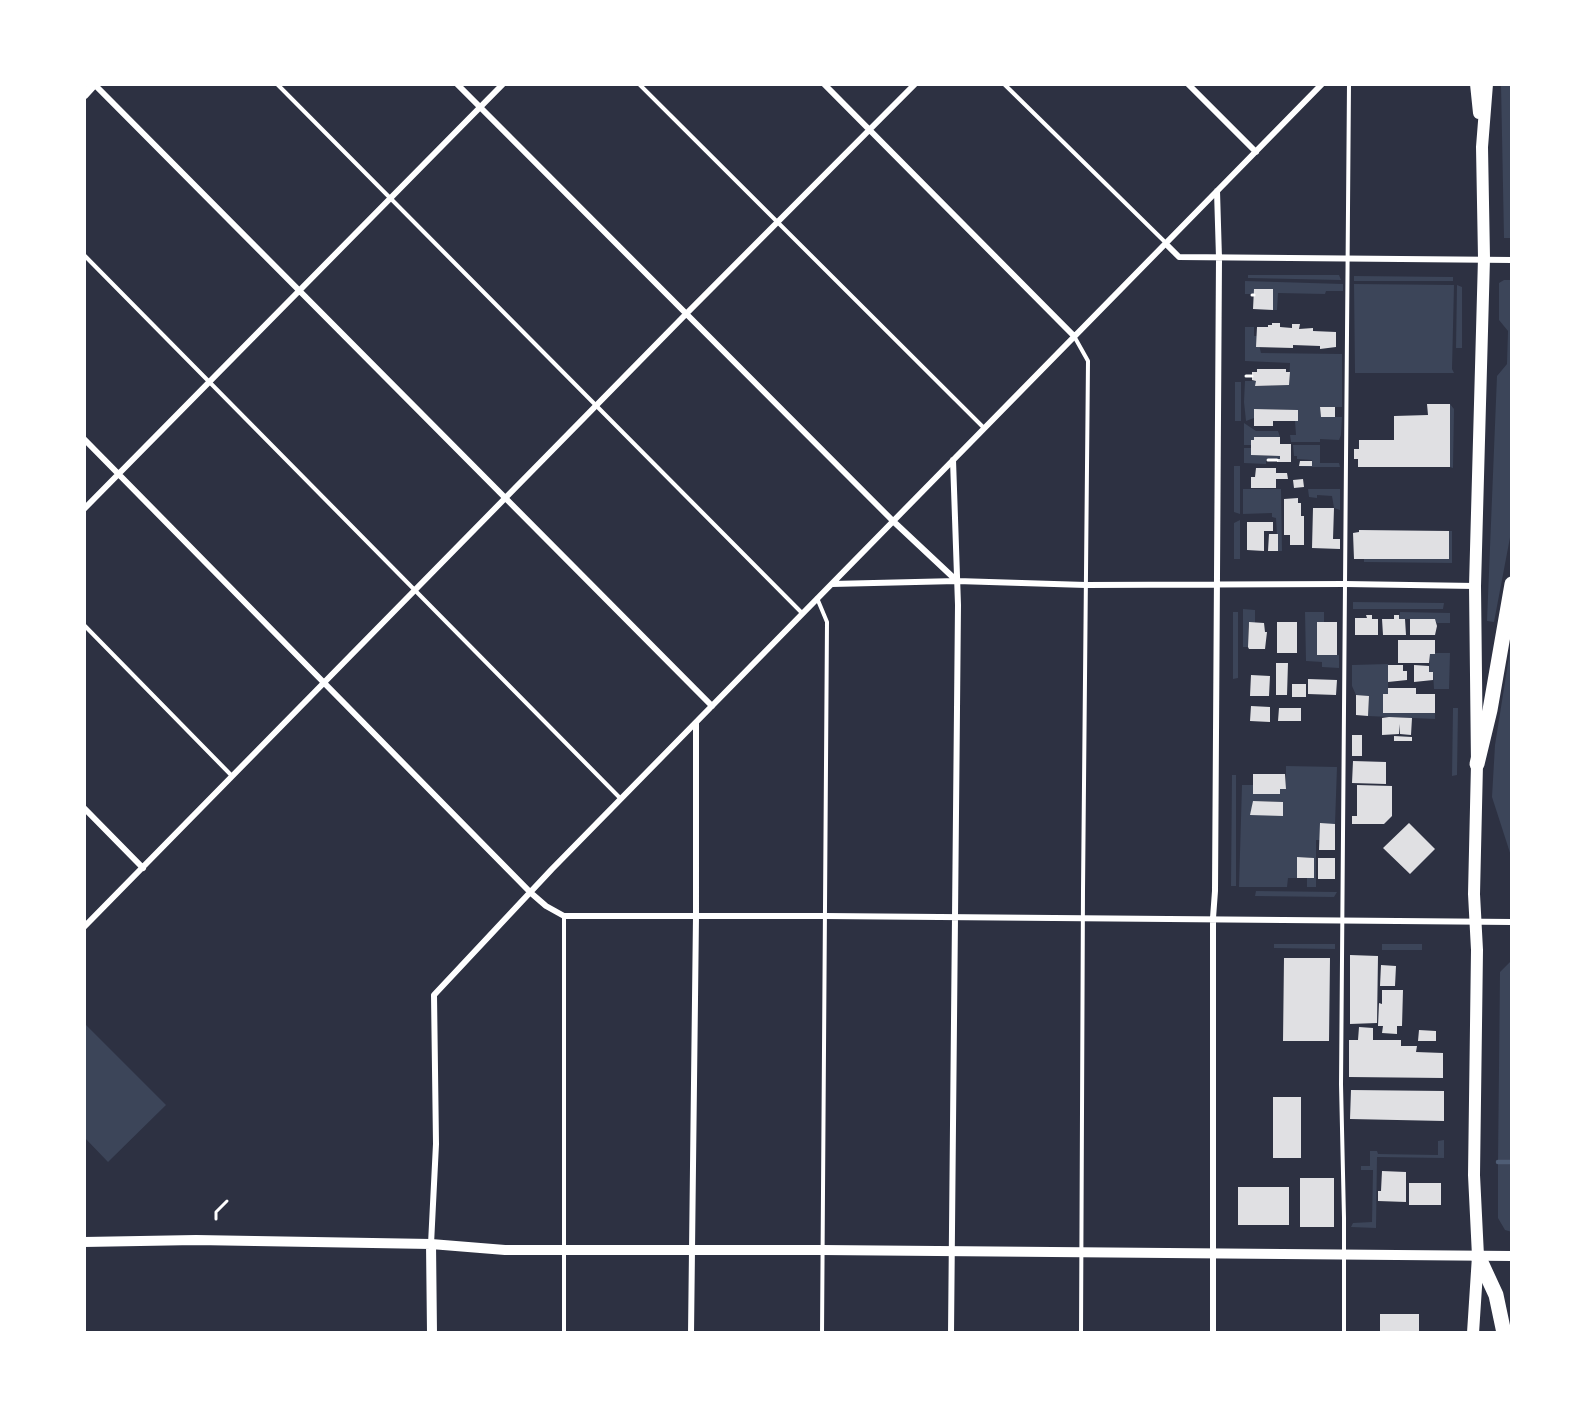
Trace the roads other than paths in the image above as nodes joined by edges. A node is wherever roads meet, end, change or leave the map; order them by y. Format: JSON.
{"nodes":[{"id":1,"x":94,"y":84,"type":"edge"},
{"id":2,"x":278,"y":84,"type":"edge"},
{"id":3,"x":457,"y":84,"type":"edge"},
{"id":4,"x":502,"y":84,"type":"edge"},
{"id":5,"x":639,"y":84,"type":"edge"},
{"id":6,"x":824,"y":84,"type":"edge"},
{"id":7,"x":915,"y":84,"type":"edge"},
{"id":8,"x":1004,"y":84,"type":"edge"},
{"id":9,"x":1188,"y":84,"type":"edge"},
{"id":10,"x":1322,"y":84,"type":"edge"},
{"id":11,"x":1349,"y":84,"type":"edge"},
{"id":12,"x":1476,"y":84,"type":"edge"},
{"id":13,"x":1487,"y":84,"type":"edge"},
{"id":14,"x":84,"y":95,"type":"edge"},
{"id":15,"x":480,"y":107,"type":"junction"},
{"id":16,"x":870,"y":130,"type":"junction"},
{"id":17,"x":1482,"y":147,"type":"junction"},
{"id":18,"x":1256,"y":152,"type":"junction"},
{"id":19,"x":1217,"y":191,"type":"junction"},
{"id":20,"x":391,"y":197,"type":"junction"},
{"id":21,"x":777,"y":223,"type":"junction"},
{"id":22,"x":1166,"y":244,"type":"junction"},
{"id":23,"x":84,"y":255,"type":"edge"},
{"id":24,"x":1219,"y":258,"type":"junction"},
{"id":25,"x":1348,"y":258,"type":"junction"},
{"id":26,"x":1484,"y":258,"type":"junction"},
{"id":27,"x":1512,"y":260,"type":"edge"},
{"id":28,"x":299,"y":291,"type":"junction"},
{"id":29,"x":686,"y":314,"type":"junction"},
{"id":30,"x":1074,"y":336,"type":"junction"},
{"id":31,"x":209,"y":383,"type":"junction"},
{"id":32,"x":597,"y":406,"type":"junction"},
{"id":33,"x":984,"y":428,"type":"junction"},
{"id":34,"x":84,"y":439,"type":"edge"},
{"id":35,"x":953,"y":460,"type":"junction"},
{"id":36,"x":118,"y":473,"type":"junction"},
{"id":37,"x":506,"y":498,"type":"junction"},
{"id":38,"x":84,"y":509,"type":"edge"},
{"id":39,"x":893,"y":520,"type":"junction"},
{"id":40,"x":957,"y":581,"type":"junction"},
{"id":41,"x":831,"y":584,"type":"junction"},
{"id":42,"x":1345,"y":584,"type":"junction"},
{"id":43,"x":1512,"y":584,"type":"edge"},
{"id":44,"x":1086,"y":585,"type":"junction"},
{"id":45,"x":1217,"y":585,"type":"junction"},
{"id":46,"x":1475,"y":586,"type":"junction"},
{"id":47,"x":414,"y":591,"type":"junction"},
{"id":48,"x":818,"y":598,"type":"junction"},
{"id":49,"x":802,"y":613,"type":"junction"},
{"id":50,"x":84,"y":625,"type":"edge"},
{"id":51,"x":324,"y":683,"type":"junction"},
{"id":52,"x":712,"y":706,"type":"junction"},
{"id":53,"x":696,"y":723,"type":"junction"},
{"id":54,"x":1477,"y":765,"type":"junction"},
{"id":55,"x":232,"y":776,"type":"junction"},
{"id":56,"x":622,"y":800,"type":"junction"},
{"id":57,"x":84,"y":808,"type":"edge"},
{"id":58,"x":143,"y":868,"type":"junction"},
{"id":59,"x":531,"y":892,"type":"junction"},
{"id":60,"x":564,"y":916,"type":"junction"},
{"id":61,"x":696,"y":916,"type":"junction"},
{"id":62,"x":825,"y":916,"type":"junction"},
{"id":63,"x":955,"y":918,"type":"junction"},
{"id":64,"x":1213,"y":918,"type":"junction"},
{"id":65,"x":1083,"y":919,"type":"junction"},
{"id":66,"x":1344,"y":921,"type":"junction"},
{"id":67,"x":1475,"y":922,"type":"junction"},
{"id":68,"x":1512,"y":922,"type":"edge"},
{"id":69,"x":84,"y":927,"type":"edge"},
{"id":70,"x":84,"y":1242,"type":"edge"},
{"id":71,"x":431,"y":1244,"type":"junction"},
{"id":72,"x":691,"y":1249,"type":"junction"},
{"id":73,"x":563,"y":1250,"type":"junction"},
{"id":74,"x":822,"y":1250,"type":"junction"},
{"id":75,"x":952,"y":1252,"type":"junction"},
{"id":76,"x":1081,"y":1252,"type":"junction"},
{"id":77,"x":1213,"y":1254,"type":"junction"},
{"id":78,"x":1344,"y":1255,"type":"junction"},
{"id":79,"x":1478,"y":1256,"type":"junction"},
{"id":80,"x":1512,"y":1256,"type":"edge"},
{"id":81,"x":432,"y":1333,"type":"edge"},
{"id":82,"x":564,"y":1333,"type":"edge"},
{"id":83,"x":691,"y":1333,"type":"edge"},
{"id":84,"x":822,"y":1333,"type":"edge"},
{"id":85,"x":951,"y":1333,"type":"edge"},
{"id":86,"x":1081,"y":1333,"type":"edge"},
{"id":87,"x":1213,"y":1333,"type":"edge"},
{"id":88,"x":1344,"y":1333,"type":"edge"},
{"id":89,"x":1473,"y":1333,"type":"edge"},
{"id":90,"x":1504,"y":1333,"type":"edge"}],
"edges":[{"from":1,"to":14,"type":"street"},
{"from":1,"to":28,"type":"street"},
{"from":2,"to":20,"type":"lane"},
{"from":3,"to":15,"type":"street"},
{"from":4,"to":15,"type":"street"},
{"from":5,"to":21,"type":"lane"},
{"from":6,"to":16,"type":"street"},
{"from":7,"to":16,"type":"street"},
{"from":8,"to":22,"type":"lane"},
{"from":9,"to":18,"type":"street"},
{"from":10,"to":18,"type":"street"},
{"from":11,"to":25,"type":"lane"},
{"from":12,"to":17,"type":"main road"},
{"from":13,"to":17,"type":"main road"},
{"from":15,"to":20,"type":"street"},
{"from":15,"to":29,"type":"street"},
{"from":16,"to":21,"type":"street"},
{"from":16,"to":30,"type":"street"},
{"from":17,"to":26,"type":"main road"},
{"from":18,"to":19,"type":"street"},
{"from":19,"to":22,"type":"street"},
{"from":19,"to":24,"type":"street"},
{"from":20,"to":28,"type":"street"},
{"from":20,"to":32,"type":"lane"},
{"from":21,"to":29,"type":"street"},
{"from":21,"to":33,"type":"lane"},
{"from":22,"to":24,"type":"street"},
{"from":22,"to":30,"type":"street"},
{"from":23,"to":31,"type":"lane"},
{"from":24,"to":25,"type":"street"},
{"from":24,"to":45,"type":"street"},
{"from":25,"to":26,"type":"street"},
{"from":25,"to":42,"type":"lane"},
{"from":26,"to":27,"type":"street"},
{"from":26,"to":46,"type":"main road"},
{"from":28,"to":31,"type":"street"},
{"from":28,"to":37,"type":"street"},
{"from":29,"to":32,"type":"street"},
{"from":29,"to":39,"type":"street"},
{"from":30,"to":33,"type":"street"},
{"from":30,"to":44,"type":"lane"},
{"from":31,"to":36,"type":"street"},
{"from":31,"to":47,"type":"lane"},
{"from":32,"to":37,"type":"street"},
{"from":32,"to":49,"type":"lane"},
{"from":33,"to":35,"type":"street"},
{"from":34,"to":36,"type":"street"},
{"from":35,"to":39,"type":"street"},
{"from":35,"to":40,"type":"street"},
{"from":36,"to":38,"type":"street"},
{"from":36,"to":51,"type":"street"},
{"from":37,"to":47,"type":"street"},
{"from":37,"to":52,"type":"street"},
{"from":39,"to":40,"type":"street"},
{"from":39,"to":41,"type":"street"},
{"from":40,"to":41,"type":"street"},
{"from":40,"to":44,"type":"street"},
{"from":40,"to":63,"type":"street"},
{"from":41,"to":48,"type":"street"},
{"from":42,"to":45,"type":"street"},
{"from":42,"to":46,"type":"street"},
{"from":42,"to":66,"type":"lane"},
{"from":43,"to":54,"type":"highway"},
{"from":44,"to":45,"type":"street"},
{"from":44,"to":65,"type":"lane"},
{"from":45,"to":64,"type":"street"},
{"from":46,"to":54,"type":"main road"},
{"from":47,"to":51,"type":"street"},
{"from":47,"to":56,"type":"lane"},
{"from":48,"to":49,"type":"street"},
{"from":48,"to":62,"type":"lane"},
{"from":49,"to":52,"type":"street"},
{"from":50,"to":55,"type":"lane"},
{"from":51,"to":55,"type":"street"},
{"from":51,"to":59,"type":"street"},
{"from":52,"to":53,"type":"street"},
{"from":53,"to":56,"type":"street"},
{"from":53,"to":61,"type":"street"},
{"from":54,"to":67,"type":"main road"},
{"from":55,"to":58,"type":"street"},
{"from":56,"to":59,"type":"street"},
{"from":57,"to":58,"type":"street"},
{"from":58,"to":69,"type":"street"},
{"from":59,"to":60,"type":"street"},
{"from":59,"to":71,"type":"street"},
{"from":60,"to":61,"type":"street"},
{"from":60,"to":73,"type":"lane"},
{"from":61,"to":62,"type":"street"},
{"from":61,"to":72,"type":"street"},
{"from":62,"to":63,"type":"street"},
{"from":62,"to":74,"type":"lane"},
{"from":63,"to":65,"type":"street"},
{"from":63,"to":75,"type":"street"},
{"from":64,"to":65,"type":"street"},
{"from":64,"to":66,"type":"street"},
{"from":64,"to":77,"type":"street"},
{"from":65,"to":76,"type":"lane"},
{"from":66,"to":67,"type":"street"},
{"from":66,"to":78,"type":"lane"},
{"from":67,"to":68,"type":"street"},
{"from":67,"to":79,"type":"main road"},
{"from":70,"to":71,"type":"main road"},
{"from":71,"to":73,"type":"main road"},
{"from":71,"to":81,"type":"main road"},
{"from":72,"to":73,"type":"main road"},
{"from":72,"to":74,"type":"main road"},
{"from":72,"to":83,"type":"street"},
{"from":73,"to":82,"type":"lane"},
{"from":74,"to":75,"type":"main road"},
{"from":74,"to":84,"type":"lane"},
{"from":75,"to":76,"type":"main road"},
{"from":75,"to":85,"type":"street"},
{"from":76,"to":77,"type":"main road"},
{"from":76,"to":86,"type":"lane"},
{"from":77,"to":78,"type":"main road"},
{"from":77,"to":87,"type":"street"},
{"from":78,"to":79,"type":"main road"},
{"from":78,"to":88,"type":"lane"},
{"from":79,"to":80,"type":"main road"},
{"from":79,"to":89,"type":"main road"},
{"from":79,"to":90,"type":"highway"}]}
